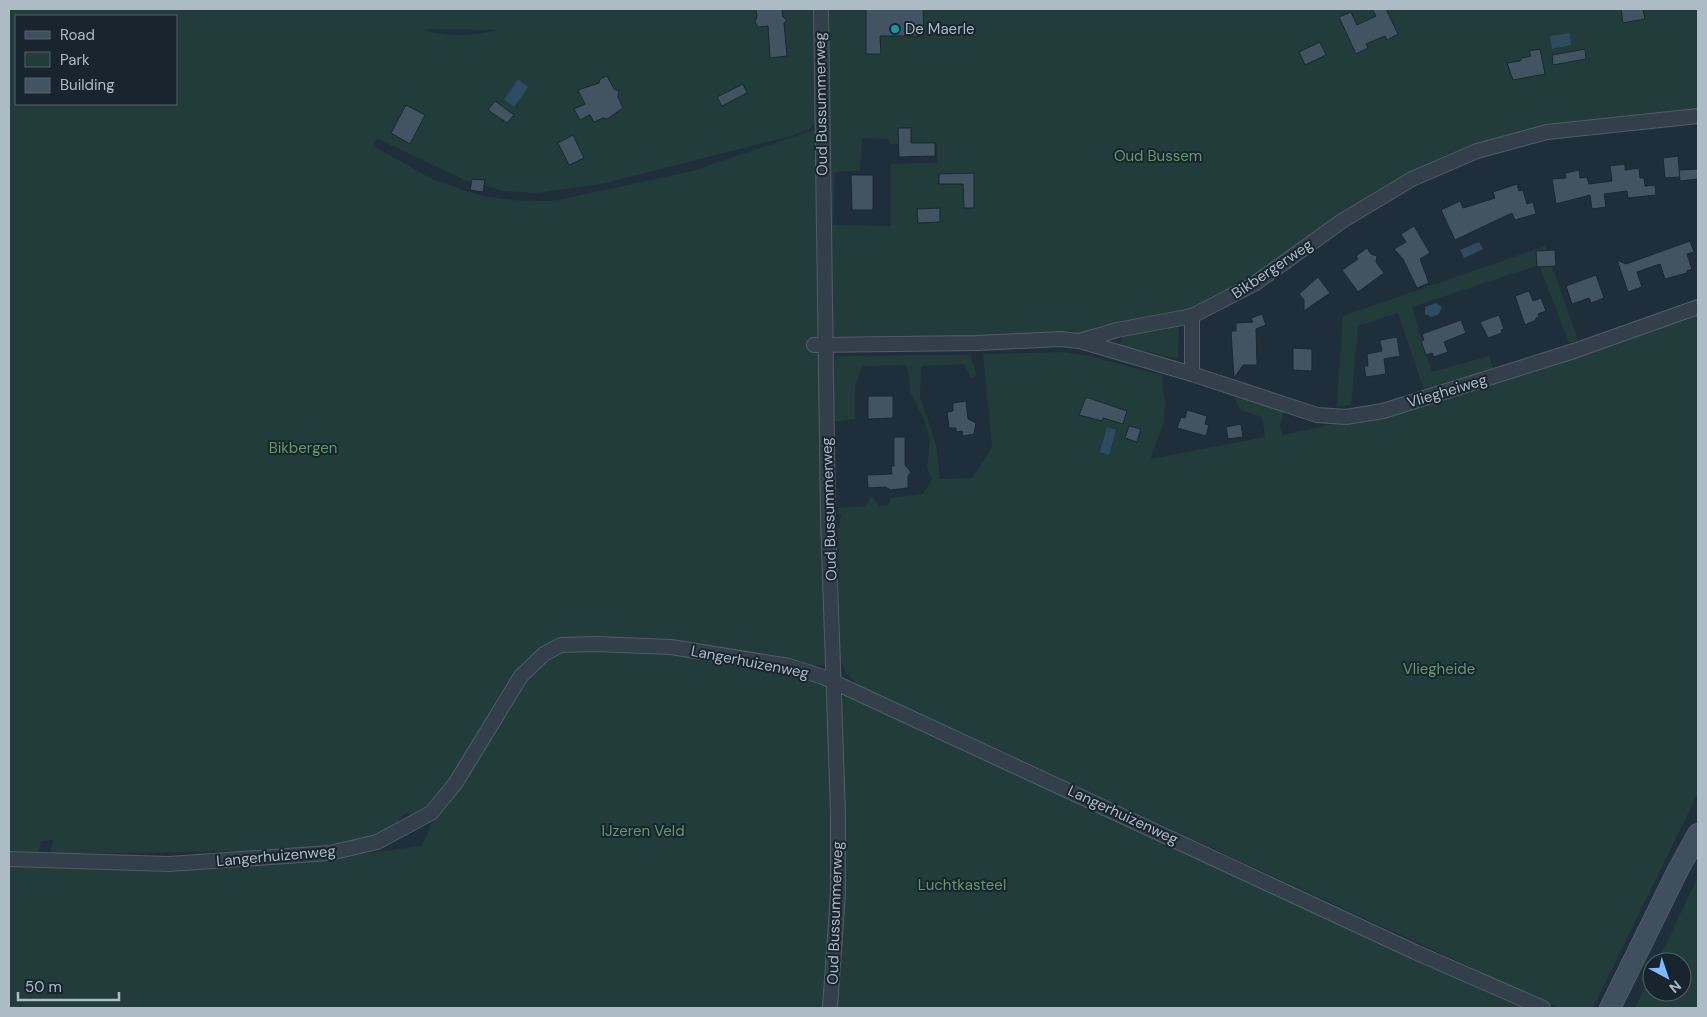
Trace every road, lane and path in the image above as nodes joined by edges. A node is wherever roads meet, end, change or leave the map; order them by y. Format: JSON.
{"nodes":[{"id":1,"x":820,"y":9,"type":"edge"},
{"id":2,"x":1698,"y":116,"type":"edge"},
{"id":3,"x":1698,"y":307,"type":"edge"},
{"id":4,"x":1192,"y":316,"type":"junction"},
{"id":5,"x":1079,"y":341,"type":"junction"},
{"id":6,"x":820,"y":346,"type":"junction"},
{"id":7,"x":1192,"y":374,"type":"junction"},
{"id":8,"x":834,"y":682,"type":"junction"},
{"id":9,"x":1698,"y":834,"type":"edge"},
{"id":10,"x":9,"y":859,"type":"edge"},
{"id":11,"x":830,"y":1008,"type":"edge"},
{"id":12,"x":1543,"y":1008,"type":"edge"},
{"id":13,"x":1610,"y":1008,"type":"edge"}],
"edges":[{"from":1,"to":6,"type":"street","name":"Oud Bussummerweg"},
{"from":2,"to":4,"type":"street","name":"Bikbergerweg"},
{"from":3,"to":7,"type":"street","name":"Vliegheiweg"},
{"from":4,"to":5,"type":"street","name":"Bikbergerweg"},
{"from":4,"to":7,"type":"street"},
{"from":5,"to":6,"type":"street","name":"Bikbergerweg"},
{"from":5,"to":7,"type":"street","name":"Vliegheiweg"},
{"from":6,"to":8,"type":"street","name":"Oud Bussummerweg"},
{"from":8,"to":10,"type":"street","name":"Langerhuizenweg"},
{"from":8,"to":11,"type":"street","name":"Oud Bussummerweg"},
{"from":8,"to":12,"type":"street","name":"Langerhuizenweg"},
{"from":9,"to":13,"type":"main road"}]}
